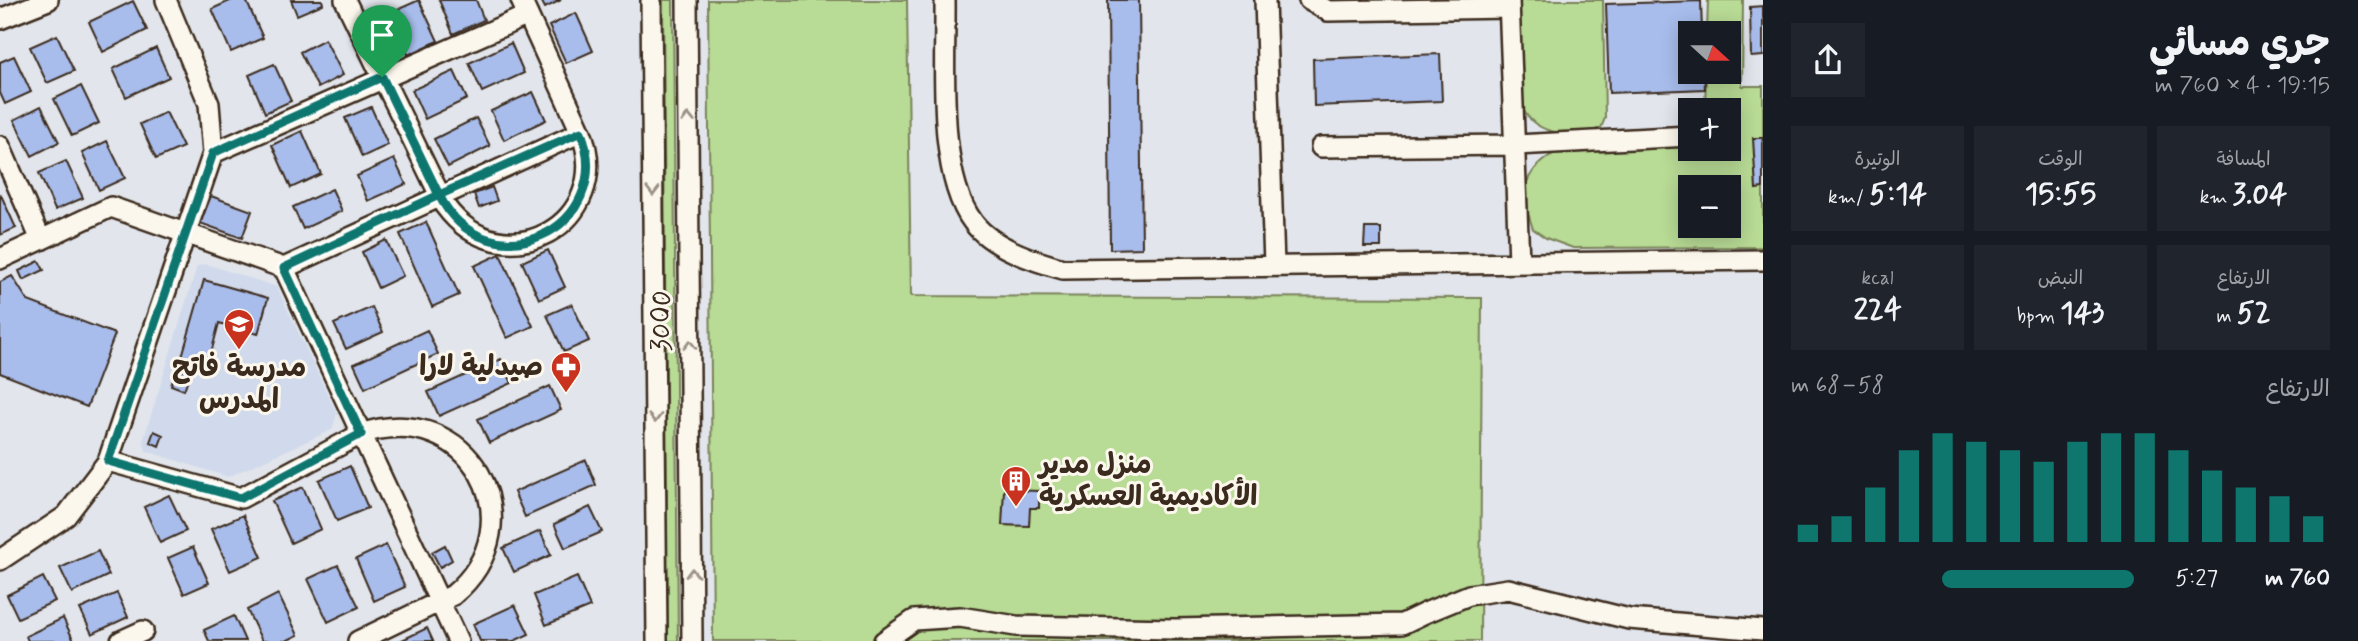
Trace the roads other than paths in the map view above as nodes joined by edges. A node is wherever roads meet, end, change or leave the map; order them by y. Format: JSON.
{"nodes":[{"id":1,"x":48,"y":0,"type":"edge"},
{"id":2,"x":166,"y":0,"type":"edge"},
{"id":3,"x":345,"y":0,"type":"edge"},
{"id":4,"x":651,"y":0,"type":"edge"},
{"id":5,"x":687,"y":0,"type":"edge"},
{"id":6,"x":945,"y":0,"type":"edge"},
{"id":7,"x":1265,"y":0,"type":"edge"},
{"id":8,"x":1308,"y":0,"type":"edge"},
{"id":9,"x":1509,"y":4,"type":"edge"},
{"id":10,"x":525,"y":7,"type":"edge"},
{"id":11,"x":0,"y":19,"type":"edge"},
{"id":12,"x":382,"y":77,"type":"junction"},
{"id":13,"x":581,"y":132,"type":"junction"},
{"id":14,"x":1678,"y":137,"type":"edge"},
{"id":15,"x":1514,"y":145,"type":"junction"},
{"id":16,"x":0,"y":146,"type":"edge"},
{"id":17,"x":1321,"y":147,"type":"dead end"},
{"id":18,"x":213,"y":153,"type":"junction"},
{"id":19,"x":439,"y":195,"type":"junction"},
{"id":20,"x":186,"y":233,"type":"junction"},
{"id":21,"x":41,"y":240,"type":"junction"},
{"id":22,"x":0,"y":260,"type":"edge"},
{"id":23,"x":1763,"y":260,"type":"edge"},
{"id":24,"x":1519,"y":262,"type":"junction"},
{"id":25,"x":1274,"y":265,"type":"junction"},
{"id":26,"x":284,"y":268,"type":"junction"},
{"id":27,"x":361,"y":434,"type":"junction"},
{"id":28,"x":108,"y":461,"type":"junction"},
{"id":29,"x":0,"y":560,"type":"edge"},
{"id":30,"x":440,"y":603,"type":"junction"},
{"id":31,"x":1763,"y":630,"type":"edge"},
{"id":32,"x":143,"y":631,"type":"dead end"},
{"id":33,"x":121,"y":641,"type":"edge"},
{"id":34,"x":358,"y":641,"type":"edge"},
{"id":35,"x":458,"y":641,"type":"edge"},
{"id":36,"x":657,"y":641,"type":"edge"},
{"id":37,"x":692,"y":641,"type":"edge"},
{"id":38,"x":884,"y":641,"type":"edge"}],
"edges":[{"from":1,"to":11,"type":"street"},
{"from":2,"to":18,"type":"street"},
{"from":3,"to":12,"type":"street"},
{"from":4,"to":36,"type":"street","name":"3000","one_way":true},
{"from":37,"to":5,"type":"street","name":"3000","one_way":true},
{"from":6,"to":25,"type":"street"},
{"from":7,"to":25,"type":"street"},
{"from":8,"to":9,"type":"street"},
{"from":9,"to":15,"type":"street"},
{"from":10,"to":12,"type":"street"},
{"from":10,"to":13,"type":"street"},
{"from":12,"to":18,"type":"street"},
{"from":12,"to":19,"type":"street"},
{"from":13,"to":19,"type":"street"},
{"from":13,"to":19,"type":"street"},
{"from":14,"to":15,"type":"street"},
{"from":15,"to":17,"type":"street"},
{"from":15,"to":24,"type":"street"},
{"from":16,"to":21,"type":"street"},
{"from":18,"to":20,"type":"street"},
{"from":19,"to":26,"type":"street"},
{"from":20,"to":21,"type":"street"},
{"from":20,"to":26,"type":"street"},
{"from":20,"to":28,"type":"street"},
{"from":21,"to":22,"type":"street"},
{"from":23,"to":24,"type":"street"},
{"from":24,"to":25,"type":"street"},
{"from":26,"to":27,"type":"street"},
{"from":27,"to":28,"type":"street"},
{"from":27,"to":30,"type":"street"},
{"from":27,"to":30,"type":"street"},
{"from":28,"to":29,"type":"street"},
{"from":30,"to":34,"type":"street"},
{"from":30,"to":35,"type":"street"},
{"from":31,"to":38,"type":"street"},
{"from":32,"to":33,"type":"street"}]}
